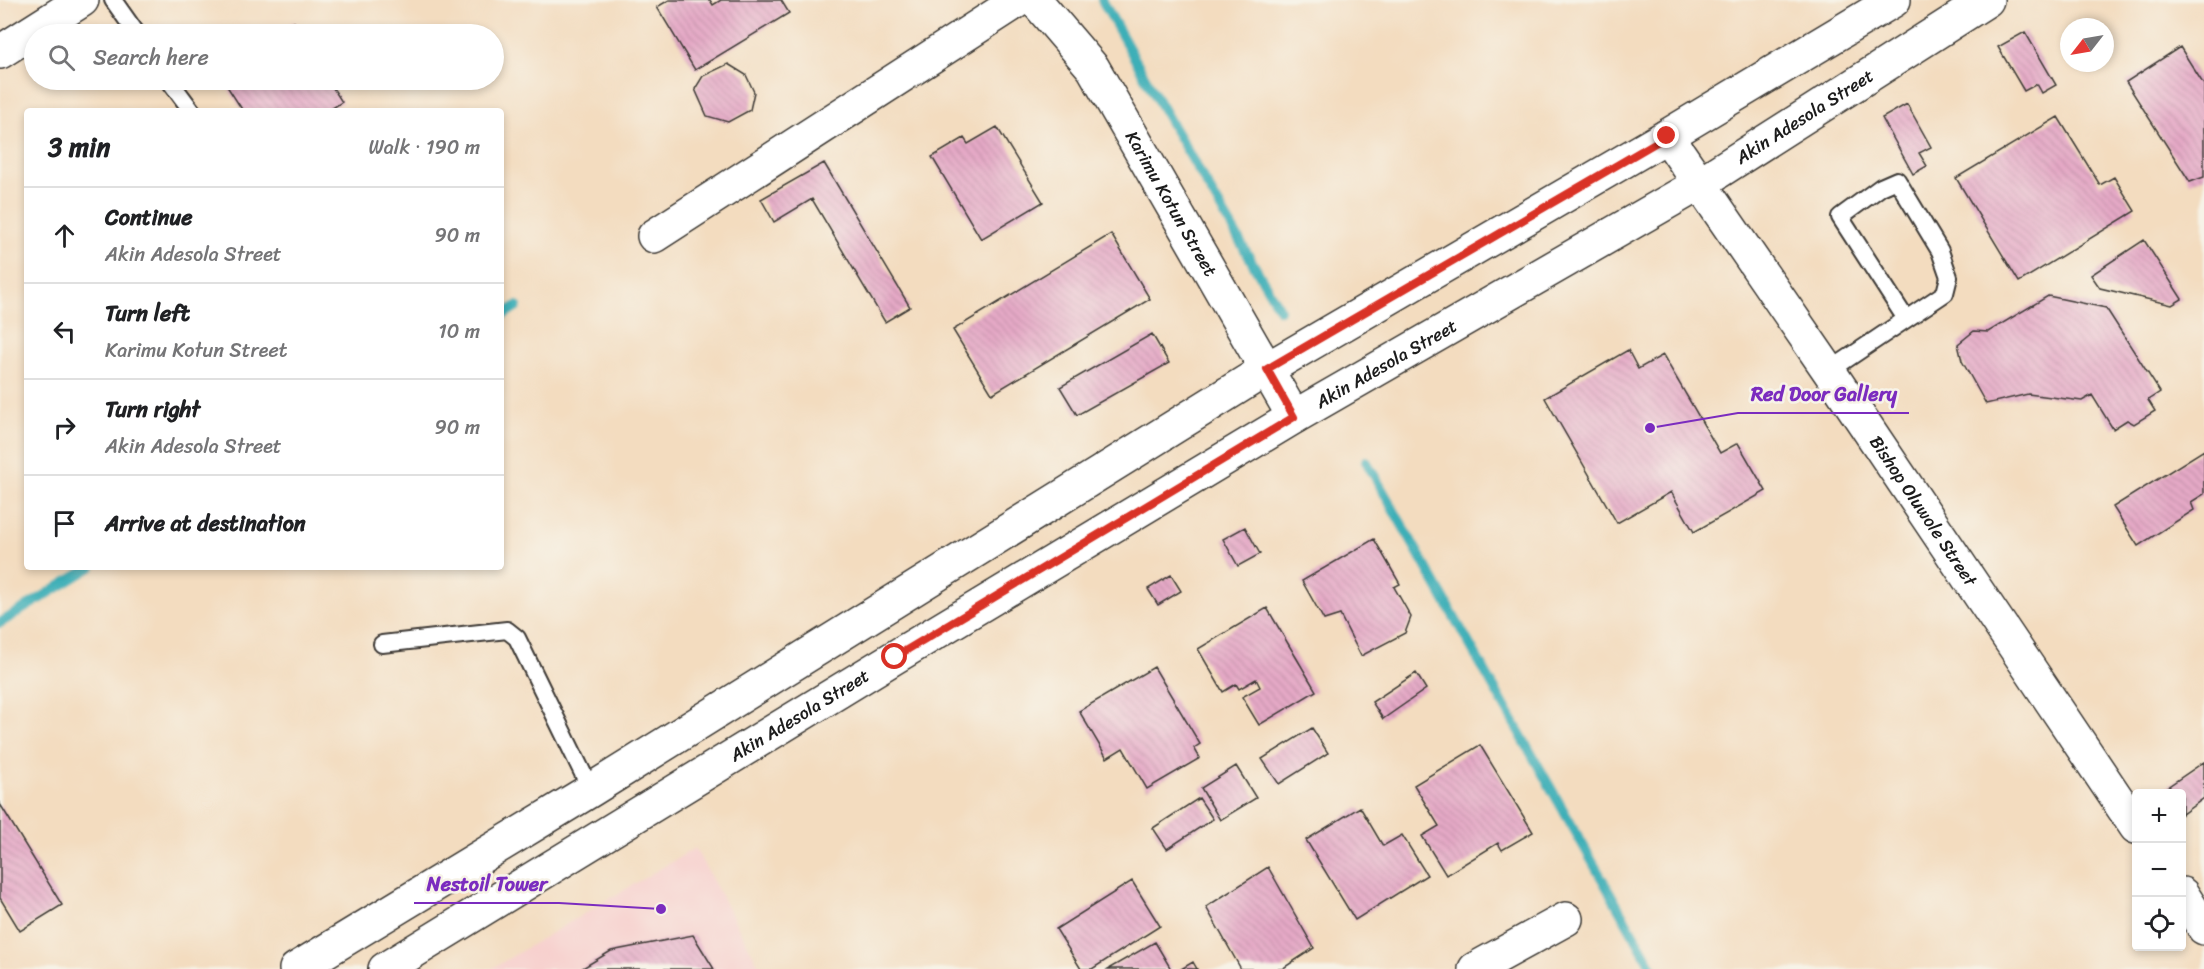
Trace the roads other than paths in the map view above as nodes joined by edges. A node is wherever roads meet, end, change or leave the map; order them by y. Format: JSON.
{"nodes":[{"id":1,"x":82,"y":0,"type":"edge"},
{"id":2,"x":113,"y":0,"type":"edge"},
{"id":3,"x":1019,"y":0,"type":"edge"},
{"id":4,"x":1035,"y":0,"type":"edge"},
{"id":5,"x":1894,"y":0,"type":"edge"},
{"id":6,"x":1987,"y":0,"type":"edge"},
{"id":7,"x":44,"y":24,"type":"edge"},
{"id":8,"x":130,"y":24,"type":"edge"},
{"id":9,"x":24,"y":37,"type":"edge"},
{"id":10,"x":0,"y":52,"type":"edge"},
{"id":11,"x":176,"y":90,"type":"edge"},
{"id":12,"x":190,"y":108,"type":"edge"},
{"id":13,"x":1667,"y":136,"type":"junction"},
{"id":14,"x":1699,"y":184,"type":"junction"},
{"id":15,"x":654,"y":236,"type":"dead end"},
{"id":16,"x":1906,"y":319,"type":"junction"},
{"id":17,"x":1267,"y":369,"type":"junction"},
{"id":18,"x":1829,"y":370,"type":"junction"},
{"id":19,"x":1294,"y":417,"type":"junction"},
{"id":20,"x":382,"y":644,"type":"dead end"},
{"id":21,"x":591,"y":790,"type":"junction"},
{"id":22,"x":2132,"y":821,"type":"edge"},
{"id":23,"x":2183,"y":897,"type":"edge"},
{"id":24,"x":1566,"y":919,"type":"dead end"},
{"id":25,"x":2204,"y":928,"type":"edge"},
{"id":26,"x":296,"y":969,"type":"edge"},
{"id":27,"x":385,"y":969,"type":"edge"},
{"id":28,"x":1475,"y":969,"type":"edge"}],
"edges":[{"from":1,"to":7,"type":"main road"},
{"from":2,"to":8,"type":"lane"},
{"from":3,"to":15,"type":"main road"},
{"from":4,"to":17,"type":"main road","name":"Karimu Kotun Street"},
{"from":5,"to":13,"type":"main road"},
{"from":6,"to":14,"type":"main road","name":"Akin Adesola Street"},
{"from":9,"to":10,"type":"main road"},
{"from":11,"to":12,"type":"lane"},
{"from":13,"to":14,"type":"main road","name":"Bishop Oluwole Street"},
{"from":13,"to":17,"type":"main road"},
{"from":14,"to":18,"type":"main road","name":"Bishop Oluwole Street"},
{"from":14,"to":19,"type":"main road","name":"Akin Adesola Street"},
{"from":16,"to":16,"type":"lane"},
{"from":16,"to":18,"type":"lane"},
{"from":17,"to":19,"type":"main road","name":"Karimu Kotun Street"},
{"from":17,"to":21,"type":"main road"},
{"from":18,"to":22,"type":"main road","name":"Bishop Oluwole Street"},
{"from":19,"to":27,"type":"main road","name":"Akin Adesola Street"},
{"from":20,"to":21,"type":"lane"},
{"from":21,"to":26,"type":"main road"},
{"from":23,"to":25,"type":"main road"},
{"from":24,"to":28,"type":"main road"}]}
